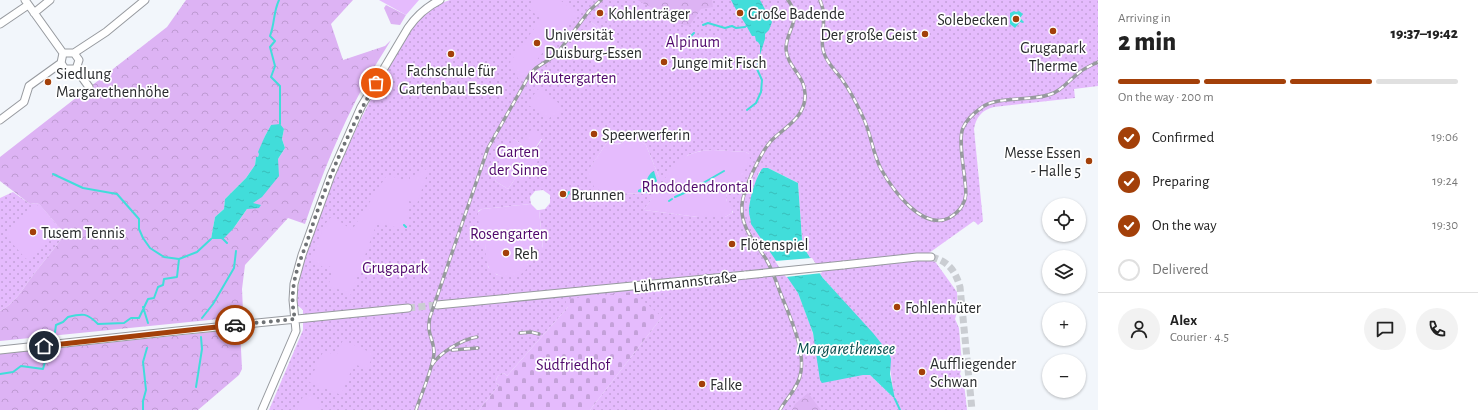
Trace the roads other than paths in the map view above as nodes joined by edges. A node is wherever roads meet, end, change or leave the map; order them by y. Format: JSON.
{"nodes":[{"id":1,"x":50,"y":0,"type":"edge"},
{"id":2,"x":145,"y":0,"type":"edge"},
{"id":3,"x":440,"y":0,"type":"edge"},
{"id":4,"x":26,"y":2,"type":"edge"},
{"id":5,"x":34,"y":13,"type":"junction"},
{"id":6,"x":0,"y":24,"type":"edge"},
{"id":7,"x":63,"y":53,"type":"junction"},
{"id":8,"x":74,"y":53,"type":"junction"},
{"id":9,"x":61,"y":63,"type":"junction"},
{"id":10,"x":76,"y":69,"type":"junction"},
{"id":11,"x":89,"y":87,"type":"dead end"},
{"id":12,"x":0,"y":120,"type":"edge"},
{"id":13,"x":932,"y":257,"type":"tunnel mouth"},
{"id":14,"x":438,"y":305,"type":"tunnel mouth"},
{"id":15,"x":408,"y":308,"type":"tunnel mouth"},
{"id":16,"x":295,"y":319,"type":"junction"},
{"id":17,"x":0,"y":350,"type":"edge"},
{"id":18,"x":262,"y":410,"type":"edge"}],
"edges":[{"from":1,"to":5,"type":"street"},
{"from":2,"to":8,"type":"street"},
{"from":3,"to":16,"type":"street"},
{"from":4,"to":5,"type":"street"},
{"from":4,"to":6,"type":"street"},
{"from":5,"to":7,"type":"street"},
{"from":7,"to":8,"type":"street"},
{"from":7,"to":9,"type":"street"},
{"from":8,"to":10,"type":"street"},
{"from":9,"to":10,"type":"street"},
{"from":9,"to":12,"type":"street"},
{"from":10,"to":11,"type":"street"},
{"from":13,"to":14,"type":"street","name":"Lührmannstraße","bridge":true},
{"from":15,"to":16,"type":"street"},
{"from":16,"to":17,"type":"street"},
{"from":16,"to":18,"type":"street"}]}
